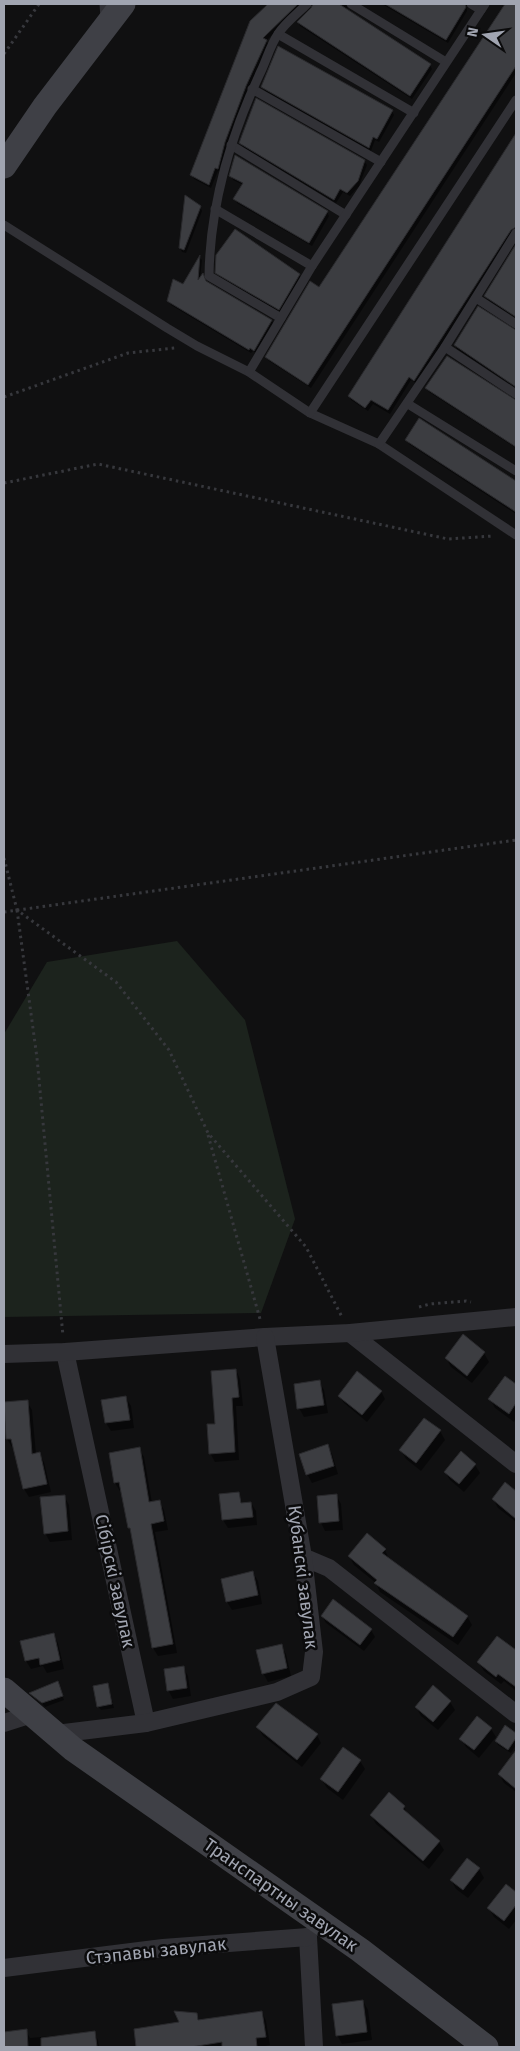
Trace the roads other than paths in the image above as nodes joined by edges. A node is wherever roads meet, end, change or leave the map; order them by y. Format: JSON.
{"nodes":[{"id":1,"x":123,"y":4,"type":"edge"},
{"id":2,"x":307,"y":4,"type":"edge"},
{"id":3,"x":351,"y":4,"type":"edge"},
{"id":4,"x":472,"y":4,"type":"edge"},
{"id":5,"x":483,"y":7,"type":"edge"},
{"id":6,"x":105,"y":15,"type":"edge"},
{"id":7,"x":278,"y":34,"type":"junction"},
{"id":8,"x":446,"y":62,"type":"junction"},
{"id":9,"x":252,"y":88,"type":"junction"},
{"id":10,"x":516,"y":100,"type":"edge"},
{"id":11,"x":414,"y":113,"type":"junction"},
{"id":12,"x":231,"y":145,"type":"junction"},
{"id":13,"x":381,"y":162,"type":"junction"},
{"id":14,"x":4,"y":166,"type":"edge"},
{"id":15,"x":216,"y":209,"type":"junction"},
{"id":16,"x":346,"y":215,"type":"junction"},
{"id":17,"x":4,"y":225,"type":"edge"},
{"id":18,"x":516,"y":233,"type":"edge"},
{"id":19,"x":312,"y":266,"type":"junction"},
{"id":20,"x":476,"y":298,"type":"junction"},
{"id":21,"x":281,"y":318,"type":"junction"},
{"id":22,"x":516,"y":324,"type":"edge"},
{"id":23,"x":445,"y":347,"type":"junction"},
{"id":24,"x":249,"y":372,"type":"junction"},
{"id":25,"x":516,"y":394,"type":"edge"},
{"id":26,"x":408,"y":404,"type":"junction"},
{"id":27,"x":310,"y":413,"type":"junction"},
{"id":28,"x":379,"y":444,"type":"junction"},
{"id":29,"x":516,"y":471,"type":"edge"},
{"id":30,"x":516,"y":535,"type":"edge"},
{"id":31,"x":516,"y":1318,"type":"edge"},
{"id":32,"x":350,"y":1333,"type":"junction"},
{"id":33,"x":265,"y":1337,"type":"junction"},
{"id":34,"x":65,"y":1352,"type":"junction"},
{"id":35,"x":4,"y":1354,"type":"edge"},
{"id":36,"x":516,"y":1464,"type":"edge"},
{"id":37,"x":304,"y":1557,"type":"junction"},
{"id":38,"x":4,"y":1690,"type":"edge"},
{"id":39,"x":32,"y":1714,"type":"junction"},
{"id":40,"x":516,"y":1714,"type":"edge"},
{"id":41,"x":4,"y":1723,"type":"edge"},
{"id":42,"x":146,"y":1723,"type":"junction"},
{"id":43,"x":64,"y":1741,"type":"junction"},
{"id":44,"x":313,"y":1929,"type":"junction"},
{"id":45,"x":4,"y":1968,"type":"edge"},
{"id":46,"x":314,"y":2047,"type":"edge"},
{"id":47,"x":486,"y":2047,"type":"edge"}],
"edges":[{"from":1,"to":6,"type":"main road"},
{"from":2,"to":7,"type":"lane"},
{"from":3,"to":8,"type":"lane"},
{"from":4,"to":5,"type":"lane"},
{"from":5,"to":8,"type":"lane"},
{"from":6,"to":14,"type":"main road"},
{"from":7,"to":9,"type":"lane"},
{"from":7,"to":11,"type":"lane"},
{"from":8,"to":11,"type":"lane"},
{"from":9,"to":12,"type":"lane"},
{"from":9,"to":13,"type":"lane"},
{"from":10,"to":27,"type":"lane"},
{"from":11,"to":13,"type":"lane"},
{"from":12,"to":15,"type":"lane"},
{"from":12,"to":16,"type":"lane"},
{"from":13,"to":16,"type":"lane"},
{"from":15,"to":19,"type":"lane"},
{"from":15,"to":21,"type":"lane"},
{"from":16,"to":19,"type":"lane"},
{"from":17,"to":24,"type":"lane"},
{"from":18,"to":20,"type":"lane"},
{"from":19,"to":21,"type":"lane"},
{"from":20,"to":22,"type":"lane"},
{"from":20,"to":23,"type":"lane"},
{"from":21,"to":24,"type":"lane"},
{"from":23,"to":25,"type":"lane"},
{"from":23,"to":26,"type":"lane"},
{"from":24,"to":27,"type":"lane"},
{"from":26,"to":28,"type":"lane"},
{"from":26,"to":29,"type":"lane"},
{"from":27,"to":28,"type":"lane"},
{"from":28,"to":30,"type":"lane"},
{"from":31,"to":32,"type":"street"},
{"from":32,"to":33,"type":"street"},
{"from":32,"to":36,"type":"street"},
{"from":33,"to":34,"type":"street"},
{"from":33,"to":37,"type":"street","name":"Кубанскі завулак"},
{"from":34,"to":35,"type":"street"},
{"from":34,"to":42,"type":"street","name":"Сібірскі завулак"},
{"from":37,"to":40,"type":"street"},
{"from":37,"to":42,"type":"street","name":"Кубанскі завулак"},
{"from":38,"to":39,"type":"main road","name":"Транспартны завулак"},
{"from":39,"to":41,"type":"street"},
{"from":39,"to":43,"type":"main road","name":"Транспартны завулак"},
{"from":42,"to":43,"type":"street"},
{"from":43,"to":44,"type":"main road","name":"Транспартны завулак"},
{"from":44,"to":45,"type":"street","name":"Стэпавы завулак"},
{"from":44,"to":46,"type":"street"},
{"from":44,"to":47,"type":"main road","name":"Транспартны завулак"}]}
